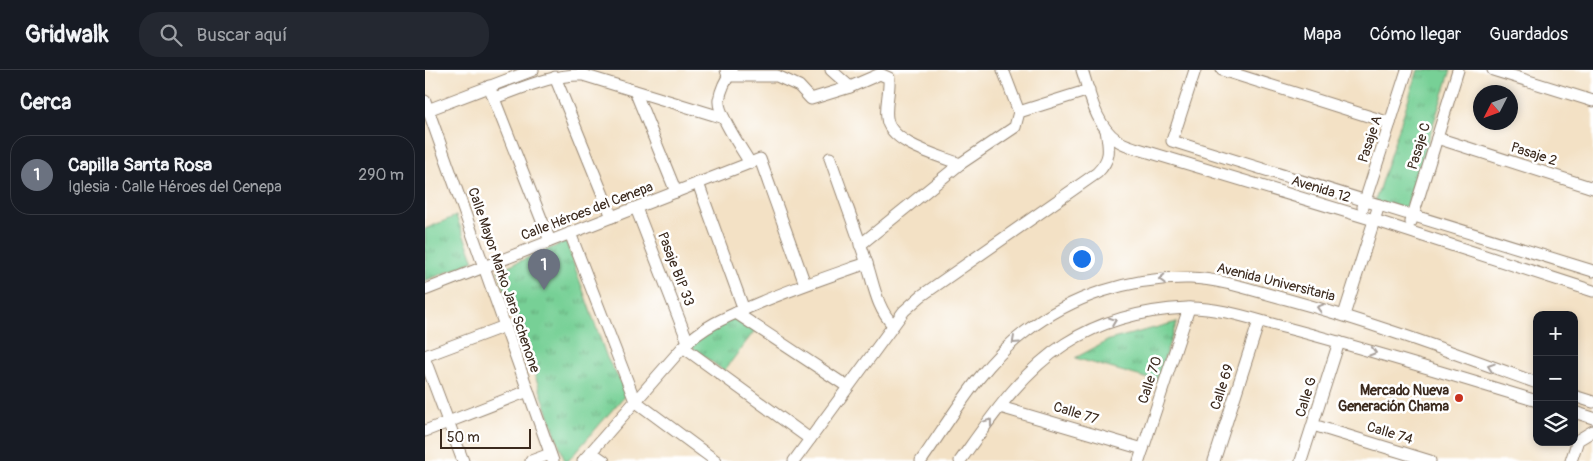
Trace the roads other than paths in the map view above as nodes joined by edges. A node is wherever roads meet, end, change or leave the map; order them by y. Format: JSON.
{"nodes":[{"id":1,"x":533,"y":70,"type":"edge"},
{"id":2,"x":611,"y":70,"type":"edge"},
{"id":3,"x":831,"y":70,"type":"edge"},
{"id":4,"x":843,"y":70,"type":"edge"},
{"id":5,"x":1003,"y":70,"type":"edge"},
{"id":6,"x":1082,"y":70,"type":"edge"},
{"id":7,"x":1195,"y":70,"type":"edge"},
{"id":8,"x":1222,"y":70,"type":"edge"},
{"id":9,"x":1407,"y":70,"type":"edge"},
{"id":10,"x":1458,"y":70,"type":"edge"},
{"id":11,"x":1493,"y":70,"type":"edge"},
{"id":12,"x":729,"y":72,"type":"edge"},
{"id":13,"x":511,"y":74,"type":"edge"},
{"id":14,"x":555,"y":77,"type":"junction"},
{"id":15,"x":610,"y":83,"type":"junction"},
{"id":16,"x":489,"y":86,"type":"junction"},
{"id":17,"x":850,"y":88,"type":"junction"},
{"id":18,"x":1089,"y":90,"type":"junction"},
{"id":19,"x":635,"y":91,"type":"junction"},
{"id":20,"x":494,"y":98,"type":"junction"},
{"id":21,"x":1593,"y":101,"type":"edge"},
{"id":22,"x":426,"y":107,"type":"edge"},
{"id":23,"x":1019,"y":112,"type":"junction"},
{"id":24,"x":724,"y":118,"type":"junction"},
{"id":25,"x":1390,"y":123,"type":"junction"},
{"id":26,"x":1106,"y":130,"type":"junction"},
{"id":27,"x":1437,"y":138,"type":"junction"},
{"id":28,"x":830,"y":158,"type":"dead end"},
{"id":29,"x":755,"y":161,"type":"junction"},
{"id":30,"x":960,"y":164,"type":"junction"},
{"id":31,"x":698,"y":183,"type":"junction"},
{"id":32,"x":1593,"y":188,"type":"edge"},
{"id":33,"x":676,"y":192,"type":"junction"},
{"id":34,"x":1365,"y":201,"type":"junction"},
{"id":35,"x":1379,"y":205,"type":"junction"},
{"id":36,"x":636,"y":208,"type":"junction"},
{"id":37,"x":1413,"y":215,"type":"junction"},
{"id":38,"x":1360,"y":216,"type":"junction"},
{"id":39,"x":612,"y":217,"type":"junction"},
{"id":40,"x":1374,"y":220,"type":"junction"},
{"id":41,"x":1408,"y":231,"type":"junction"},
{"id":42,"x":570,"y":233,"type":"junction"},
{"id":43,"x":550,"y":241,"type":"junction"},
{"id":44,"x":860,"y":244,"type":"junction"},
{"id":45,"x":867,"y":263,"type":"junction"},
{"id":46,"x":484,"y":267,"type":"junction"},
{"id":47,"x":1593,"y":271,"type":"edge"},
{"id":48,"x":805,"y":284,"type":"junction"},
{"id":49,"x":425,"y":290,"type":"edge"},
{"id":50,"x":1593,"y":291,"type":"edge"},
{"id":51,"x":1189,"y":308,"type":"junction"},
{"id":52,"x":740,"y":311,"type":"junction"},
{"id":53,"x":1344,"y":315,"type":"junction"},
{"id":54,"x":1259,"y":321,"type":"junction"},
{"id":55,"x":893,"y":325,"type":"junction"},
{"id":56,"x":505,"y":326,"type":"junction"},
{"id":57,"x":1339,"y":342,"type":"junction"},
{"id":58,"x":686,"y":344,"type":"junction"},
{"id":59,"x":425,"y":356,"type":"edge"},
{"id":60,"x":425,"y":360,"type":"edge"},
{"id":61,"x":1533,"y":382,"type":"edge"},
{"id":62,"x":848,"y":387,"type":"junction"},
{"id":63,"x":528,"y":391,"type":"junction"},
{"id":64,"x":1578,"y":397,"type":"edge"},
{"id":65,"x":1533,"y":400,"type":"edge"},
{"id":66,"x":635,"y":401,"type":"junction"},
{"id":67,"x":1593,"y":402,"type":"edge"},
{"id":68,"x":1000,"y":407,"type":"junction"},
{"id":69,"x":1578,"y":413,"type":"edge"},
{"id":70,"x":1593,"y":418,"type":"edge"},
{"id":71,"x":448,"y":422,"type":"junction"},
{"id":72,"x":1313,"y":425,"type":"junction"},
{"id":73,"x":425,"y":431,"type":"edge"},
{"id":74,"x":1593,"y":431,"type":"edge"},
{"id":75,"x":810,"y":439,"type":"junction"},
{"id":76,"x":1143,"y":449,"type":"junction"},
{"id":77,"x":591,"y":452,"type":"junction"},
{"id":78,"x":551,"y":458,"type":"edge"},
{"id":79,"x":463,"y":461,"type":"edge"},
{"id":80,"x":531,"y":461,"type":"edge"},
{"id":81,"x":583,"y":461,"type":"edge"},
{"id":82,"x":604,"y":461,"type":"edge"},
{"id":83,"x":716,"y":461,"type":"edge"},
{"id":84,"x":794,"y":461,"type":"edge"},
{"id":85,"x":921,"y":461,"type":"edge"},
{"id":86,"x":960,"y":461,"type":"edge"},
{"id":87,"x":1139,"y":461,"type":"edge"},
{"id":88,"x":1213,"y":461,"type":"edge"},
{"id":89,"x":1301,"y":461,"type":"edge"},
{"id":90,"x":1430,"y":461,"type":"edge"},
{"id":91,"x":1571,"y":461,"type":"edge"}],
"edges":[{"from":1,"to":13,"type":"street"},
{"from":2,"to":15,"type":"street"},
{"from":3,"to":17,"type":"street"},
{"from":4,"to":17,"type":"street"},
{"from":5,"to":23,"type":"street"},
{"from":6,"to":18,"type":"street","name":"Avenida 12"},
{"from":7,"to":34,"type":"street","name":"Avenida 12"},
{"from":8,"to":25,"type":"street"},
{"from":9,"to":25,"type":"street","name":"Pasaje A"},
{"from":10,"to":27,"type":"street","name":"Pasaje C"},
{"from":11,"to":21,"type":"street"},
{"from":12,"to":17,"type":"street"},
{"from":12,"to":24,"type":"street"},
{"from":13,"to":16,"type":"street"},
{"from":14,"to":15,"type":"street"},
{"from":14,"to":20,"type":"street"},
{"from":14,"to":39,"type":"street"},
{"from":15,"to":19,"type":"street"},
{"from":16,"to":20,"type":"street"},
{"from":16,"to":22,"type":"street"},
{"from":17,"to":30,"type":"street"},
{"from":18,"to":23,"type":"street"},
{"from":18,"to":26,"type":"street","name":"Avenida 12"},
{"from":19,"to":24,"type":"street"},
{"from":19,"to":33,"type":"street"},
{"from":20,"to":43,"type":"street"},
{"from":22,"to":46,"type":"street","name":"Calle Mayor Marko Jara Schenone"},
{"from":23,"to":30,"type":"street"},
{"from":24,"to":29,"type":"street"},
{"from":25,"to":34,"type":"street","name":"Pasaje A"},
{"from":26,"to":38,"type":"street","name":"Avenida 12"},
{"from":26,"to":55,"type":"street"},
{"from":27,"to":32,"type":"street","name":"Pasaje 2"},
{"from":27,"to":37,"type":"street","name":"Pasaje C"},
{"from":28,"to":44,"type":"street"},
{"from":29,"to":31,"type":"street","name":"Calle Héroes del Cenepa"},
{"from":29,"to":48,"type":"street"},
{"from":30,"to":44,"type":"street"},
{"from":31,"to":33,"type":"street","name":"Calle Héroes del Cenepa"},
{"from":31,"to":52,"type":"street"},
{"from":33,"to":36,"type":"street","name":"Calle Héroes del Cenepa"},
{"from":34,"to":35,"type":"street","name":"Avenida 12"},
{"from":34,"to":38,"type":"street","name":"Pasaje A"},
{"from":35,"to":37,"type":"street","name":"Avenida 12"},
{"from":35,"to":40,"type":"street"},
{"from":36,"to":39,"type":"street","name":"Calle Héroes del Cenepa"},
{"from":36,"to":58,"type":"street","name":"Pasaje BIP 33"},
{"from":37,"to":41,"type":"street","name":"Pasaje C"},
{"from":37,"to":47,"type":"street","name":"Avenida 12"},
{"from":38,"to":40,"type":"street","name":"Avenida 12"},
{"from":39,"to":42,"type":"street","name":"Calle Héroes del Cenepa"},
{"from":40,"to":41,"type":"street","name":"Avenida 12"},
{"from":40,"to":53,"type":"street"},
{"from":41,"to":50,"type":"street","name":"Avenida 12"},
{"from":42,"to":43,"type":"street","name":"Calle Héroes del Cenepa"},
{"from":42,"to":66,"type":"street"},
{"from":43,"to":46,"type":"street","name":"Calle Héroes del Cenepa"},
{"from":44,"to":45,"type":"street"},
{"from":45,"to":48,"type":"street"},
{"from":45,"to":55,"type":"street"},
{"from":46,"to":49,"type":"street","name":"Calle Héroes del Cenepa"},
{"from":46,"to":56,"type":"street","name":"Calle Mayor Marko Jara Schenone"},
{"from":48,"to":52,"type":"street"},
{"from":51,"to":54,"type":"street"},
{"from":68,"to":51,"type":"street","one_way":true},
{"from":51,"to":76,"type":"street","name":"Calle 70"},
{"from":52,"to":58,"type":"street"},
{"from":52,"to":62,"type":"street"},
{"from":61,"to":53,"type":"street","name":"Avenida Universitaria","one_way":true},
{"from":53,"to":85,"type":"street","name":"Avenida Universitaria","one_way":true},
{"from":54,"to":57,"type":"street"},
{"from":54,"to":88,"type":"street","name":"Calle 69"},
{"from":55,"to":62,"type":"street"},
{"from":56,"to":59,"type":"street"},
{"from":56,"to":63,"type":"street","name":"Calle Mayor Marko Jara Schenone"},
{"from":57,"to":65,"type":"street","one_way":true},
{"from":57,"to":72,"type":"street","name":"Calle G"},
{"from":58,"to":66,"type":"street"},
{"from":58,"to":75,"type":"street"},
{"from":60,"to":71,"type":"street"},
{"from":62,"to":75,"type":"street"},
{"from":63,"to":71,"type":"street"},
{"from":63,"to":78,"type":"street","name":"Calle Mayor Marko Jara Schenone"},
{"from":64,"to":67,"type":"street"},
{"from":66,"to":77,"type":"street"},
{"from":66,"to":83,"type":"street"},
{"from":68,"to":76,"type":"street","name":"Calle 77"},
{"from":86,"to":68,"type":"street","one_way":true},
{"from":69,"to":70,"type":"street"},
{"from":71,"to":73,"type":"street"},
{"from":71,"to":79,"type":"street"},
{"from":72,"to":89,"type":"street","name":"Calle G"},
{"from":72,"to":90,"type":"street","name":"Calle 74"},
{"from":74,"to":91,"type":"street"},
{"from":75,"to":84,"type":"street"},
{"from":76,"to":87,"type":"street","name":"Calle 70"},
{"from":77,"to":81,"type":"street"},
{"from":77,"to":82,"type":"street"},
{"from":78,"to":80,"type":"street"}]}
